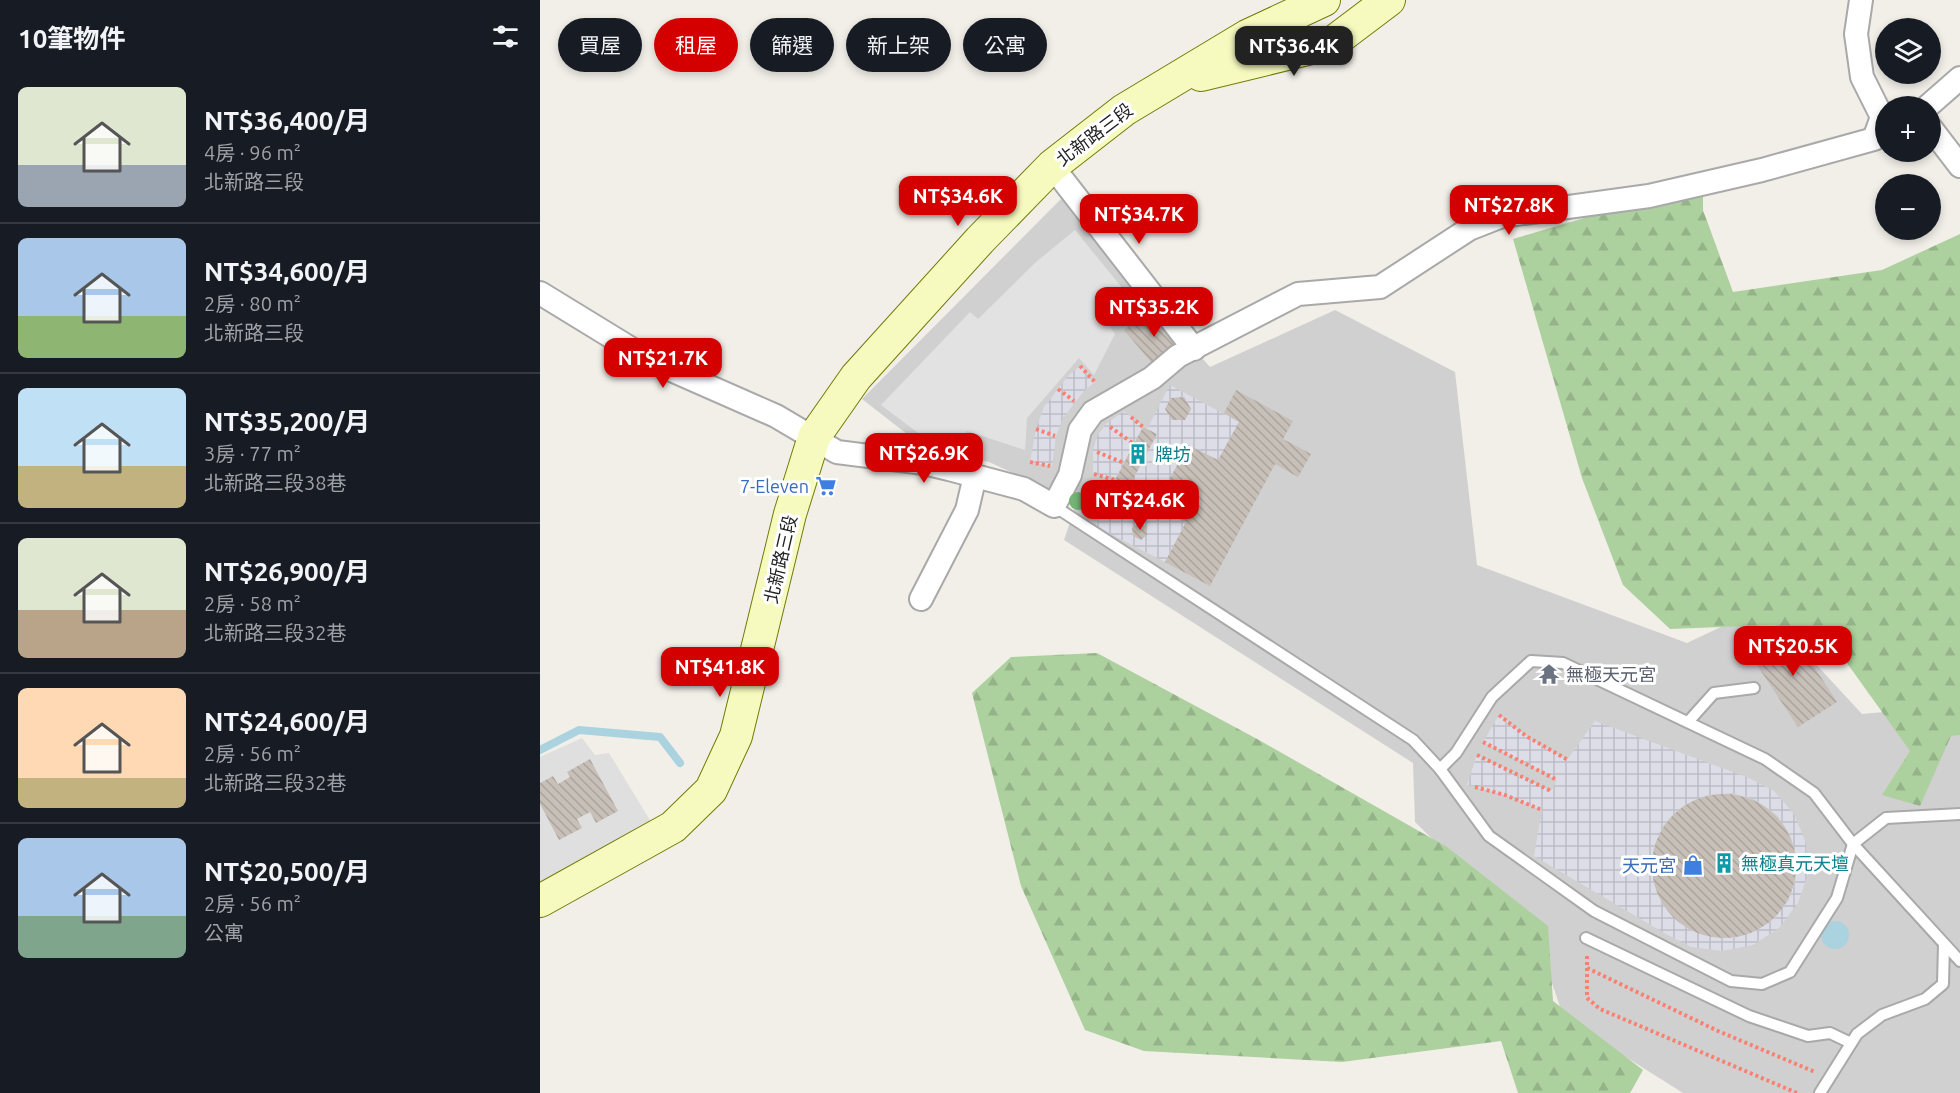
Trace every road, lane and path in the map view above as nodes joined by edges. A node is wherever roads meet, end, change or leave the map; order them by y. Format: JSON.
{"nodes":[{"id":1,"x":1324,"y":0,"type":"edge"},
{"id":2,"x":1389,"y":0,"type":"edge"},
{"id":3,"x":1861,"y":0,"type":"edge"},
{"id":4,"x":1960,"y":78,"type":"edge"},
{"id":5,"x":1166,"y":84,"type":"junction"},
{"id":6,"x":1939,"y":96,"type":"edge"},
{"id":7,"x":1875,"y":101,"type":"edge"},
{"id":8,"x":1875,"y":137,"type":"edge"},
{"id":9,"x":1941,"y":141,"type":"edge"},
{"id":10,"x":1052,"y":165,"type":"junction"},
{"id":11,"x":1960,"y":166,"type":"edge"},
{"id":12,"x":540,"y":293,"type":"edge"},
{"id":13,"x":1194,"y":349,"type":"junction"},
{"id":14,"x":1080,"y":366,"type":"dead end"},
{"id":15,"x":1095,"y":382,"type":"dead end"},
{"id":16,"x":1058,"y":389,"type":"dead end"},
{"id":17,"x":1075,"y":401,"type":"dead end"},
{"id":18,"x":1124,"y":411,"type":"dead end"},
{"id":19,"x":1106,"y":424,"type":"dead end"},
{"id":20,"x":1143,"y":427,"type":"dead end"},
{"id":21,"x":1036,"y":429,"type":"dead end"},
{"id":22,"x":1056,"y":436,"type":"dead end"},
{"id":23,"x":814,"y":437,"type":"junction"},
{"id":24,"x":1134,"y":444,"type":"dead end"},
{"id":25,"x":1093,"y":451,"type":"dead end"},
{"id":26,"x":1030,"y":462,"type":"dead end"},
{"id":27,"x":1124,"y":463,"type":"dead end"},
{"id":28,"x":1052,"y":466,"type":"dead end"},
{"id":29,"x":1093,"y":474,"type":"dead end"},
{"id":30,"x":975,"y":476,"type":"junction"},
{"id":31,"x":1115,"y":480,"type":"dead end"},
{"id":32,"x":1054,"y":506,"type":"junction"},
{"id":33,"x":921,"y":599,"type":"dead end"},
{"id":34,"x":1754,"y":688,"type":"dead end"},
{"id":35,"x":1499,"y":715,"type":"dead end"},
{"id":36,"x":1688,"y":722,"type":"junction"},
{"id":37,"x":1483,"y":742,"type":"dead end"},
{"id":38,"x":1476,"y":755,"type":"dead end"},
{"id":39,"x":1568,"y":760,"type":"dead end"},
{"id":40,"x":1440,"y":769,"type":"junction"},
{"id":41,"x":1557,"y":780,"type":"dead end"},
{"id":42,"x":1467,"y":784,"type":"dead end"},
{"id":43,"x":1551,"y":791,"type":"dead end"},
{"id":44,"x":1542,"y":810,"type":"dead end"},
{"id":45,"x":1960,"y":814,"type":"edge"},
{"id":46,"x":1853,"y":844,"type":"junction"},
{"id":47,"x":540,"y":902,"type":"edge"},
{"id":48,"x":1586,"y":938,"type":"dead end"},
{"id":49,"x":1944,"y":944,"type":"junction"},
{"id":50,"x":1960,"y":961,"type":"edge"},
{"id":51,"x":1587,"y":968,"type":"dead end"},
{"id":52,"x":1587,"y":998,"type":"dead end"},
{"id":53,"x":1851,"y":1043,"type":"junction"},
{"id":54,"x":1828,"y":1077,"type":"junction"},
{"id":55,"x":1797,"y":1093,"type":"edge"},
{"id":56,"x":1820,"y":1093,"type":"edge"}],
"edges":[{"from":1,"to":5,"type":"main road","name":"北新路三段"},
{"from":2,"to":5,"type":"main road","name":"北新路三段"},
{"from":3,"to":7,"type":"street"},
{"from":4,"to":6,"type":"street"},
{"from":5,"to":10,"type":"main road","name":"北新路三段"},
{"from":8,"to":13,"type":"street"},
{"from":9,"to":11,"type":"street"},
{"from":10,"to":13,"type":"street"},
{"from":10,"to":23,"type":"main road","name":"北新路三段"},
{"from":12,"to":23,"type":"street"},
{"from":13,"to":32,"type":"street"},
{"from":14,"to":15,"type":"path"},
{"from":16,"to":17,"type":"path"},
{"from":18,"to":20,"type":"path"},
{"from":19,"to":24,"type":"path"},
{"from":21,"to":22,"type":"path"},
{"from":23,"to":30,"type":"street"},
{"from":23,"to":47,"type":"main road","name":"北新路三段"},
{"from":25,"to":27,"type":"path"},
{"from":26,"to":28,"type":"path"},
{"from":29,"to":31,"type":"path"},
{"from":30,"to":32,"type":"street"},
{"from":30,"to":33,"type":"street"},
{"from":32,"to":40,"type":"lane"},
{"from":34,"to":36,"type":"lane"},
{"from":35,"to":39,"type":"path"},
{"from":36,"to":40,"type":"lane"},
{"from":36,"to":46,"type":"lane"},
{"from":37,"to":41,"type":"path"},
{"from":38,"to":43,"type":"path"},
{"from":40,"to":46,"type":"lane"},
{"from":42,"to":44,"type":"path"},
{"from":45,"to":46,"type":"lane"},
{"from":46,"to":49,"type":"lane"},
{"from":48,"to":53,"type":"lane"},
{"from":49,"to":50,"type":"lane"},
{"from":49,"to":53,"type":"lane"},
{"from":51,"to":54,"type":"path"},
{"from":52,"to":55,"type":"path"},
{"from":53,"to":54,"type":"lane"},
{"from":54,"to":56,"type":"lane"}]}
